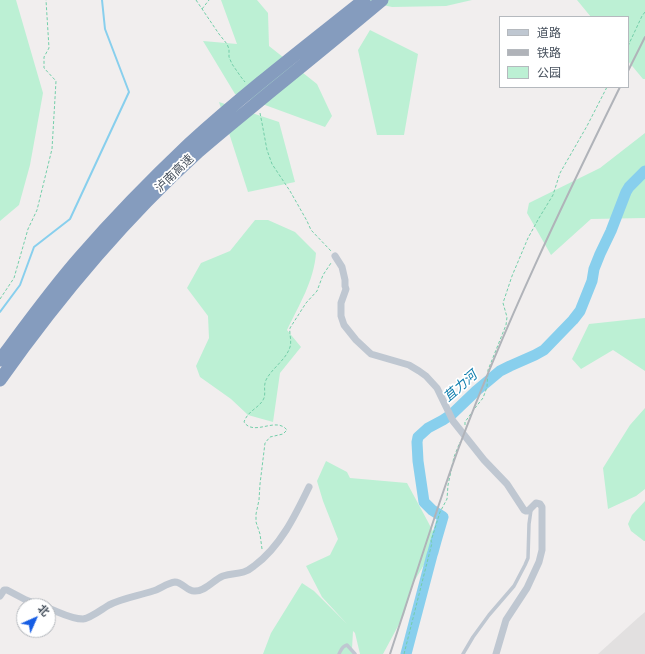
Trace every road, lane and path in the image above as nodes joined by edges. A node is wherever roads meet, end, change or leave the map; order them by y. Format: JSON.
{"nodes":[{"id":1,"x":46,"y":0,"type":"edge"},
{"id":2,"x":196,"y":0,"type":"edge"},
{"id":3,"x":208,"y":0,"type":"edge"},
{"id":4,"x":364,"y":0,"type":"edge"},
{"id":5,"x":382,"y":0,"type":"edge"},
{"id":6,"x":202,"y":10,"type":"junction"},
{"id":7,"x":645,"y":12,"type":"edge"},
{"id":8,"x":629,"y":44,"type":"edge"},
{"id":9,"x":246,"y":83,"type":"dead end"},
{"id":10,"x":606,"y":88,"type":"edge"},
{"id":11,"x":258,"y":108,"type":"dead end"},
{"id":12,"x":335,"y":256,"type":"junction"},
{"id":13,"x":0,"y":299,"type":"edge"},
{"id":14,"x":0,"y":360,"type":"edge"},
{"id":15,"x":0,"y":380,"type":"edge"},
{"id":16,"x":462,"y":433,"type":"junction"},
{"id":17,"x":309,"y":488,"type":"dead end"},
{"id":18,"x":532,"y":507,"type":"junction"},
{"id":19,"x":260,"y":562,"type":"junction"},
{"id":20,"x":0,"y":596,"type":"edge"},
{"id":21,"x":22,"y":598,"type":"edge"},
{"id":22,"x":56,"y":611,"type":"edge"},
{"id":23,"x":339,"y":654,"type":"edge"},
{"id":24,"x":355,"y":654,"type":"edge"},
{"id":25,"x":404,"y":654,"type":"edge"},
{"id":26,"x":463,"y":654,"type":"edge"},
{"id":27,"x":496,"y":654,"type":"edge"}],
"edges":[{"from":1,"to":13,"type":"path"},
{"from":2,"to":6,"type":"path"},
{"from":3,"to":6,"type":"path"},
{"from":4,"to":14,"type":"highway","name":"泸南高速"},
{"from":5,"to":15,"type":"highway","name":"泸南高速"},
{"from":6,"to":9,"type":"path"},
{"from":7,"to":8,"type":"path"},
{"from":10,"to":16,"type":"path"},
{"from":11,"to":12,"type":"path"},
{"from":12,"to":16,"type":"street"},
{"from":12,"to":19,"type":"path"},
{"from":16,"to":18,"type":"street"},
{"from":16,"to":25,"type":"path"},
{"from":17,"to":19,"type":"street"},
{"from":18,"to":26,"type":"lane"},
{"from":18,"to":27,"type":"street"},
{"from":19,"to":22,"type":"street"},
{"from":20,"to":21,"type":"street"},
{"from":23,"to":24,"type":"lane"}]}
